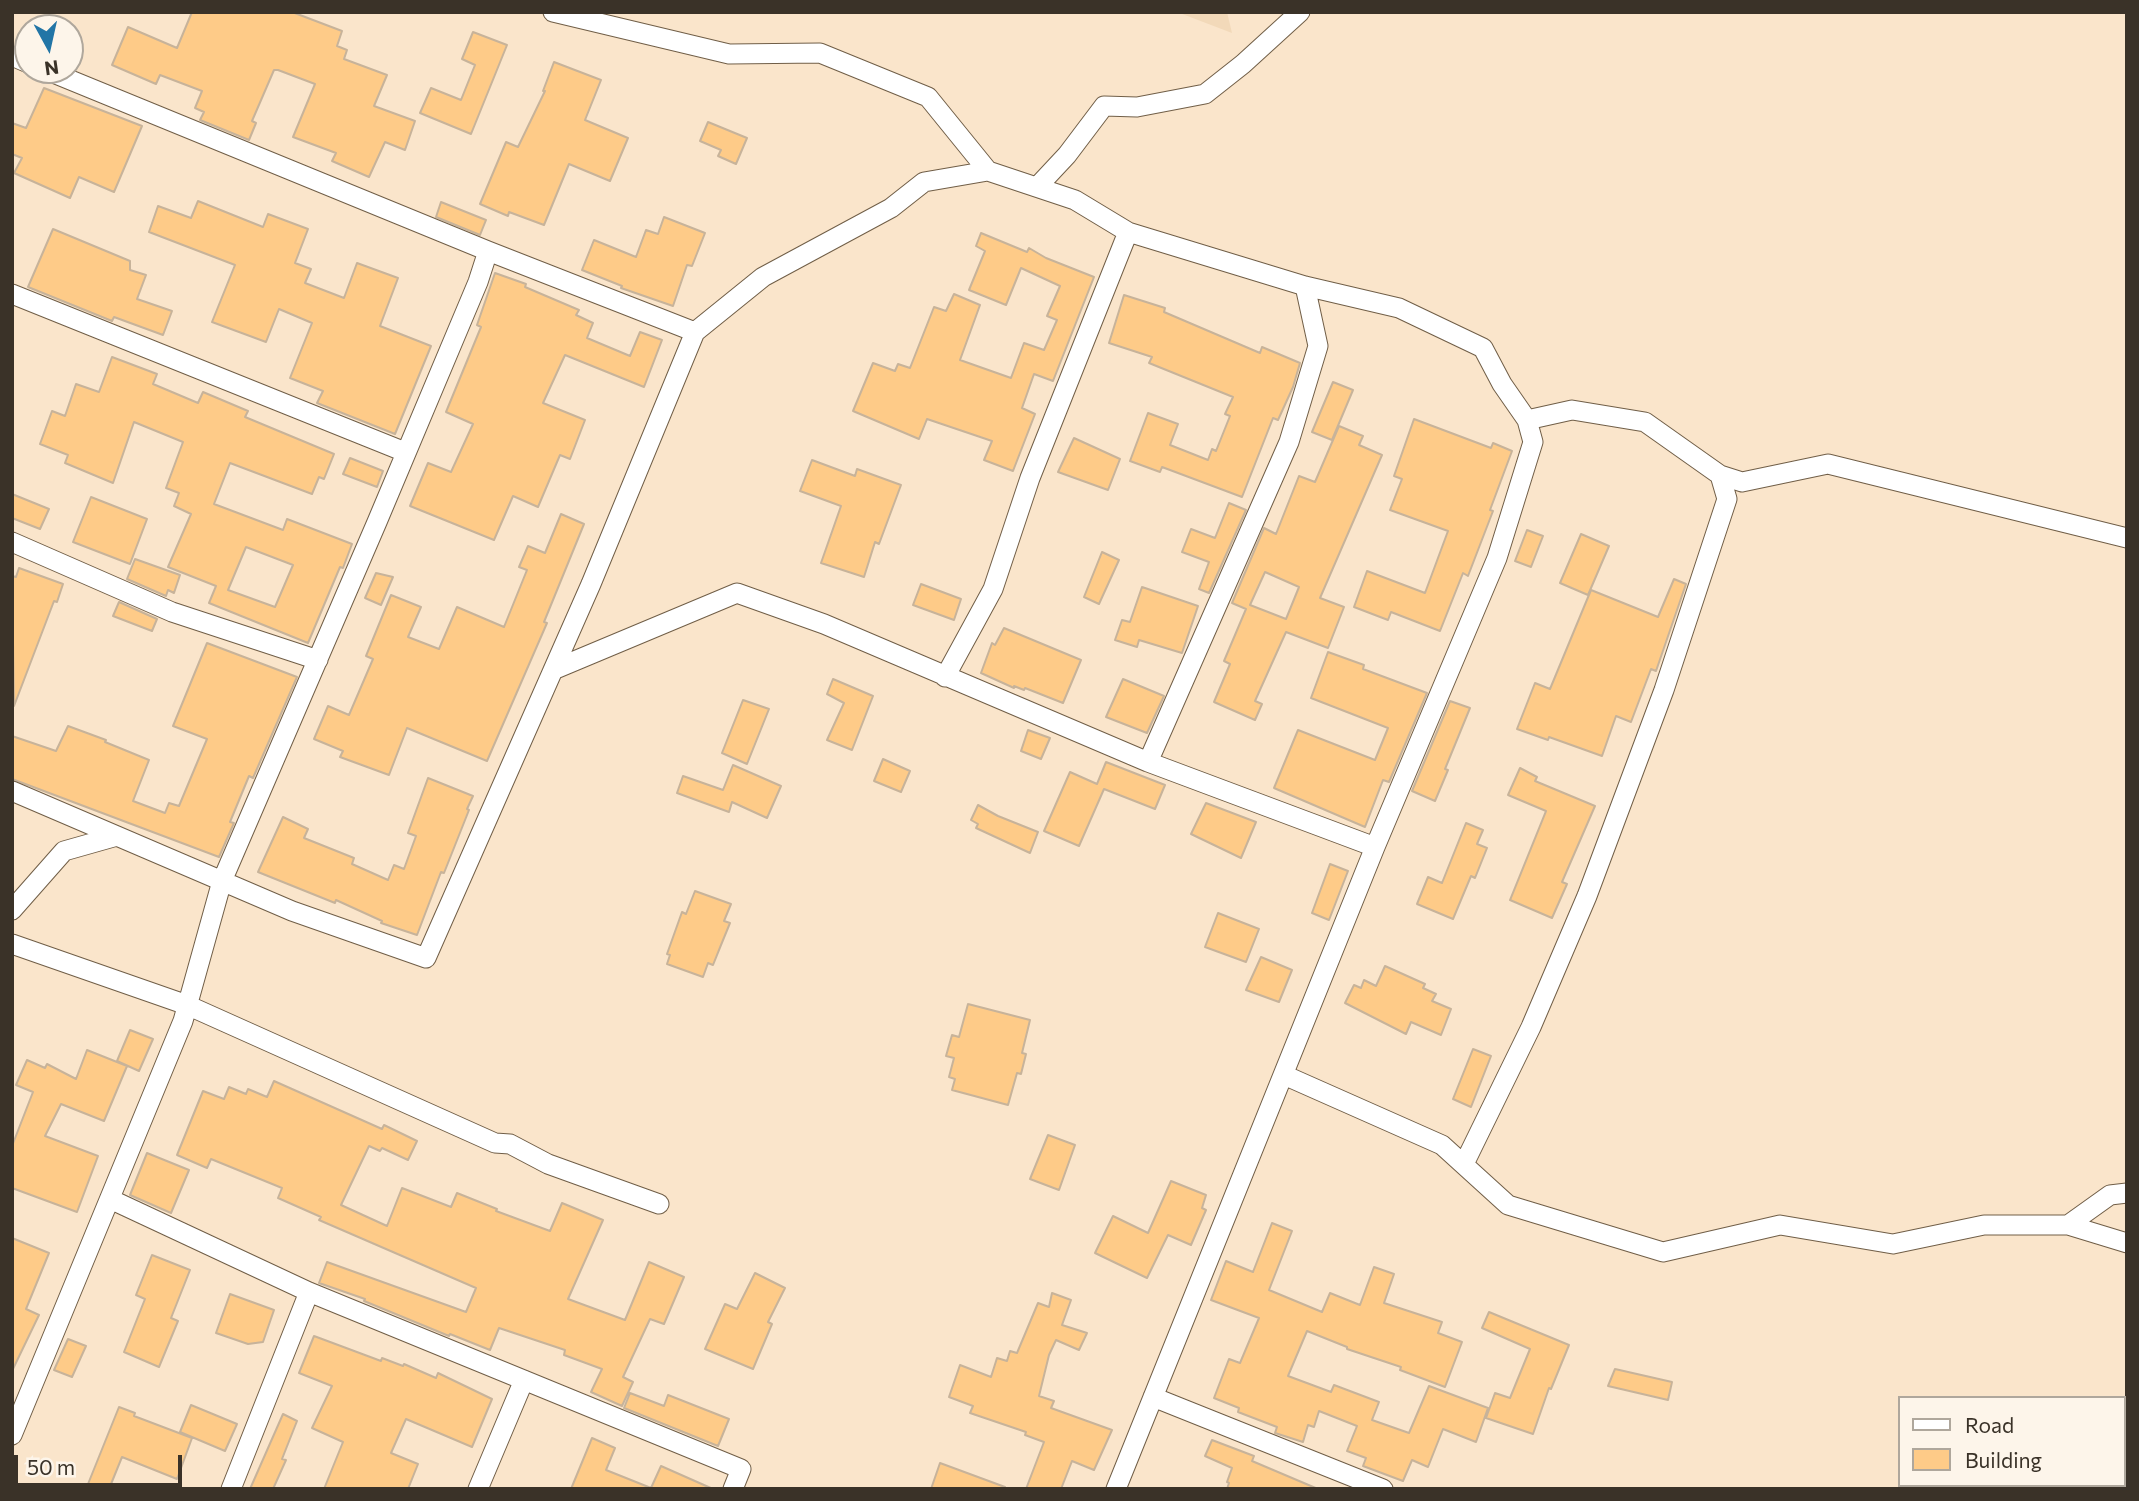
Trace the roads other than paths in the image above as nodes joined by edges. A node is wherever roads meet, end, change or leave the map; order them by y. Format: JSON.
{"nodes":[{"id":1,"x":553,"y":12,"type":"edge"},
{"id":2,"x":1300,"y":12,"type":"edge"},
{"id":3,"x":80,"y":84,"type":"edge"},
{"id":4,"x":988,"y":171,"type":"junction"},
{"id":5,"x":1038,"y":186,"type":"junction"},
{"id":6,"x":1128,"y":232,"type":"junction"},
{"id":7,"x":488,"y":251,"type":"junction"},
{"id":8,"x":1305,"y":286,"type":"junction"},
{"id":9,"x":12,"y":294,"type":"edge"},
{"id":10,"x":695,"y":332,"type":"junction"},
{"id":11,"x":1527,"y":420,"type":"junction"},
{"id":12,"x":405,"y":452,"type":"junction"},
{"id":13,"x":1720,"y":475,"type":"junction"},
{"id":14,"x":2127,"y":538,"type":"edge"},
{"id":15,"x":12,"y":542,"type":"edge"},
{"id":16,"x":318,"y":660,"type":"junction"},
{"id":17,"x":553,"y":670,"type":"junction"},
{"id":18,"x":945,"y":677,"type":"junction"},
{"id":19,"x":1148,"y":762,"type":"junction"},
{"id":20,"x":12,"y":791,"type":"edge"},
{"id":21,"x":117,"y":836,"type":"junction"},
{"id":22,"x":1375,"y":847,"type":"junction"},
{"id":23,"x":222,"y":881,"type":"junction"},
{"id":24,"x":12,"y":909,"type":"edge"},
{"id":25,"x":12,"y":944,"type":"edge"},
{"id":26,"x":187,"y":1005,"type":"junction"},
{"id":27,"x":1284,"y":1074,"type":"junction"},
{"id":28,"x":1464,"y":1164,"type":"junction"},
{"id":29,"x":2127,"y":1193,"type":"edge"},
{"id":30,"x":110,"y":1199,"type":"junction"},
{"id":31,"x":659,"y":1205,"type":"dead end"},
{"id":32,"x":2067,"y":1225,"type":"junction"},
{"id":33,"x":2127,"y":1243,"type":"edge"},
{"id":34,"x":309,"y":1292,"type":"junction"},
{"id":35,"x":524,"y":1380,"type":"junction"},
{"id":36,"x":1153,"y":1397,"type":"junction"},
{"id":37,"x":12,"y":1435,"type":"edge"},
{"id":38,"x":231,"y":1489,"type":"edge"},
{"id":39,"x":478,"y":1489,"type":"edge"},
{"id":40,"x":733,"y":1489,"type":"edge"},
{"id":41,"x":1116,"y":1489,"type":"edge"},
{"id":42,"x":1383,"y":1489,"type":"edge"}],
"edges":[{"from":1,"to":4,"type":"street"},
{"from":2,"to":5,"type":"street"},
{"from":3,"to":7,"type":"street"},
{"from":4,"to":5,"type":"street"},
{"from":4,"to":10,"type":"street"},
{"from":5,"to":6,"type":"street"},
{"from":6,"to":8,"type":"street"},
{"from":6,"to":18,"type":"street"},
{"from":7,"to":10,"type":"street"},
{"from":7,"to":12,"type":"street"},
{"from":8,"to":11,"type":"street"},
{"from":8,"to":19,"type":"street"},
{"from":9,"to":12,"type":"street"},
{"from":10,"to":17,"type":"street"},
{"from":11,"to":13,"type":"street"},
{"from":11,"to":22,"type":"street"},
{"from":12,"to":16,"type":"street"},
{"from":13,"to":14,"type":"street"},
{"from":13,"to":28,"type":"street"},
{"from":15,"to":16,"type":"street"},
{"from":16,"to":23,"type":"street"},
{"from":17,"to":18,"type":"street"},
{"from":17,"to":23,"type":"street"},
{"from":18,"to":19,"type":"street"},
{"from":19,"to":22,"type":"street"},
{"from":20,"to":21,"type":"street"},
{"from":21,"to":23,"type":"street"},
{"from":21,"to":24,"type":"street"},
{"from":22,"to":27,"type":"street"},
{"from":23,"to":26,"type":"street"},
{"from":25,"to":26,"type":"street"},
{"from":26,"to":30,"type":"street"},
{"from":26,"to":31,"type":"street"},
{"from":27,"to":28,"type":"street"},
{"from":27,"to":36,"type":"street"},
{"from":28,"to":32,"type":"street"},
{"from":29,"to":32,"type":"street"},
{"from":30,"to":34,"type":"street"},
{"from":30,"to":37,"type":"street"},
{"from":32,"to":33,"type":"street"},
{"from":34,"to":35,"type":"street"},
{"from":34,"to":38,"type":"street"},
{"from":35,"to":39,"type":"street"},
{"from":35,"to":40,"type":"street"},
{"from":36,"to":41,"type":"street"},
{"from":36,"to":42,"type":"street"}]}
